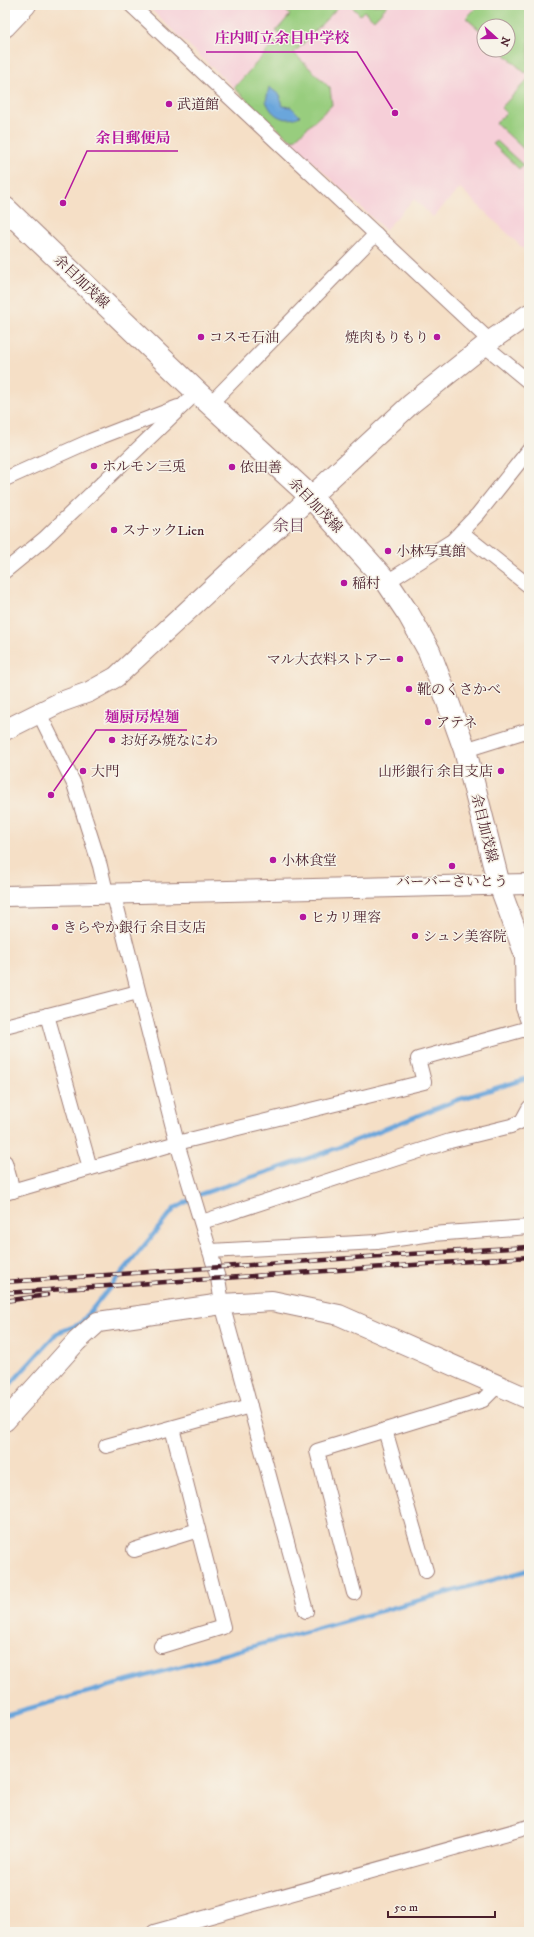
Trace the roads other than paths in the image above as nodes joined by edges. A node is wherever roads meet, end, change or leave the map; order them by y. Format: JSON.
{"nodes":[{"id":1,"x":26,"y":5,"type":"edge"},
{"id":2,"x":131,"y":5,"type":"edge"},
{"id":3,"x":5,"y":27,"type":"edge"},
{"id":4,"x":5,"y":208,"type":"edge"},
{"id":5,"x":376,"y":234,"type":"junction"},
{"id":6,"x":529,"y":314,"type":"edge"},
{"id":7,"x":487,"y":343,"type":"junction"},
{"id":8,"x":529,"y":382,"type":"edge"},
{"id":9,"x":197,"y":400,"type":"junction"},
{"id":10,"x":529,"y":450,"type":"edge"},
{"id":11,"x":5,"y":479,"type":"edge"},
{"id":12,"x":310,"y":496,"type":"junction"},
{"id":13,"x":461,"y":532,"type":"junction"},
{"id":14,"x":5,"y":571,"type":"edge"},
{"id":15,"x":387,"y":582,"type":"junction"},
{"id":16,"x":529,"y":586,"type":"edge"},
{"id":17,"x":39,"y":713,"type":"junction"},
{"id":18,"x":5,"y":730,"type":"edge"},
{"id":19,"x":529,"y":730,"type":"edge"},
{"id":20,"x":465,"y":750,"type":"junction"},
{"id":21,"x":529,"y":884,"type":"edge"},
{"id":22,"x":499,"y":885,"type":"junction"},
{"id":23,"x":110,"y":892,"type":"junction"},
{"id":24,"x":5,"y":896,"type":"edge"},
{"id":25,"x":527,"y":956,"type":"edge"},
{"id":26,"x":138,"y":992,"type":"junction"},
{"id":27,"x":47,"y":1015,"type":"junction"},
{"id":28,"x":529,"y":1024,"type":"edge"},
{"id":29,"x":5,"y":1026,"type":"edge"},
{"id":30,"x":529,"y":1028,"type":"edge"},
{"id":31,"x":529,"y":1108,"type":"edge"},
{"id":32,"x":177,"y":1143,"type":"junction"},
{"id":33,"x":5,"y":1162,"type":"edge"},
{"id":34,"x":90,"y":1168,"type":"junction"},
{"id":35,"x":9,"y":1192,"type":"edge"},
{"id":36,"x":202,"y":1222,"type":"junction"},
{"id":37,"x":529,"y":1227,"type":"edge"},
{"id":38,"x":210,"y":1251,"type":"junction"},
{"id":39,"x":222,"y":1304,"type":"junction"},
{"id":40,"x":498,"y":1385,"type":"junction"},
{"id":41,"x":529,"y":1399,"type":"edge"},
{"id":42,"x":250,"y":1406,"type":"junction"},
{"id":43,"x":5,"y":1421,"type":"edge"},
{"id":44,"x":172,"y":1428,"type":"junction"},
{"id":45,"x":385,"y":1430,"type":"junction"},
{"id":46,"x":106,"y":1446,"type":"dead end"},
{"id":47,"x":198,"y":1530,"type":"junction"},
{"id":48,"x":134,"y":1550,"type":"dead end"},
{"id":49,"x":426,"y":1571,"type":"dead end"},
{"id":50,"x":354,"y":1593,"type":"dead end"},
{"id":51,"x":306,"y":1611,"type":"dead end"},
{"id":52,"x":161,"y":1646,"type":"dead end"},
{"id":53,"x":529,"y":1827,"type":"edge"},
{"id":54,"x":154,"y":1932,"type":"edge"}],
"edges":[{"from":1,"to":3,"type":"street"},
{"from":2,"to":5,"type":"street"},
{"from":4,"to":9,"type":"main road","name":"余目加茂線"},
{"from":5,"to":7,"type":"street"},
{"from":5,"to":9,"type":"street"},
{"from":6,"to":7,"type":"street"},
{"from":7,"to":8,"type":"street"},
{"from":7,"to":12,"type":"street"},
{"from":9,"to":11,"type":"street"},
{"from":9,"to":12,"type":"main road","name":"余目加茂線"},
{"from":9,"to":14,"type":"street"},
{"from":10,"to":13,"type":"street"},
{"from":12,"to":15,"type":"main road","name":"余目加茂線"},
{"from":12,"to":17,"type":"street"},
{"from":13,"to":15,"type":"street"},
{"from":13,"to":16,"type":"street"},
{"from":15,"to":20,"type":"main road","name":"余目加茂線"},
{"from":17,"to":18,"type":"street"},
{"from":17,"to":23,"type":"street"},
{"from":19,"to":20,"type":"street"},
{"from":20,"to":22,"type":"main road","name":"余目加茂線"},
{"from":21,"to":22,"type":"street"},
{"from":22,"to":23,"type":"street"},
{"from":22,"to":25,"type":"street"},
{"from":23,"to":24,"type":"street"},
{"from":23,"to":26,"type":"street"},
{"from":25,"to":28,"type":"street"},
{"from":26,"to":27,"type":"street"},
{"from":26,"to":32,"type":"street"},
{"from":27,"to":29,"type":"street"},
{"from":27,"to":34,"type":"street"},
{"from":30,"to":32,"type":"street"},
{"from":31,"to":36,"type":"street"},
{"from":32,"to":34,"type":"street"},
{"from":32,"to":36,"type":"street"},
{"from":33,"to":35,"type":"street"},
{"from":34,"to":35,"type":"street"},
{"from":36,"to":38,"type":"street"},
{"from":37,"to":38,"type":"street"},
{"from":38,"to":39,"type":"street"},
{"from":39,"to":40,"type":"street"},
{"from":39,"to":42,"type":"street"},
{"from":39,"to":43,"type":"street"},
{"from":40,"to":41,"type":"street"},
{"from":40,"to":45,"type":"street"},
{"from":42,"to":44,"type":"street"},
{"from":42,"to":51,"type":"street"},
{"from":44,"to":46,"type":"street"},
{"from":44,"to":47,"type":"street"},
{"from":45,"to":49,"type":"street"},
{"from":45,"to":50,"type":"street"},
{"from":47,"to":48,"type":"street"},
{"from":47,"to":52,"type":"street"},
{"from":53,"to":54,"type":"street"}]}
